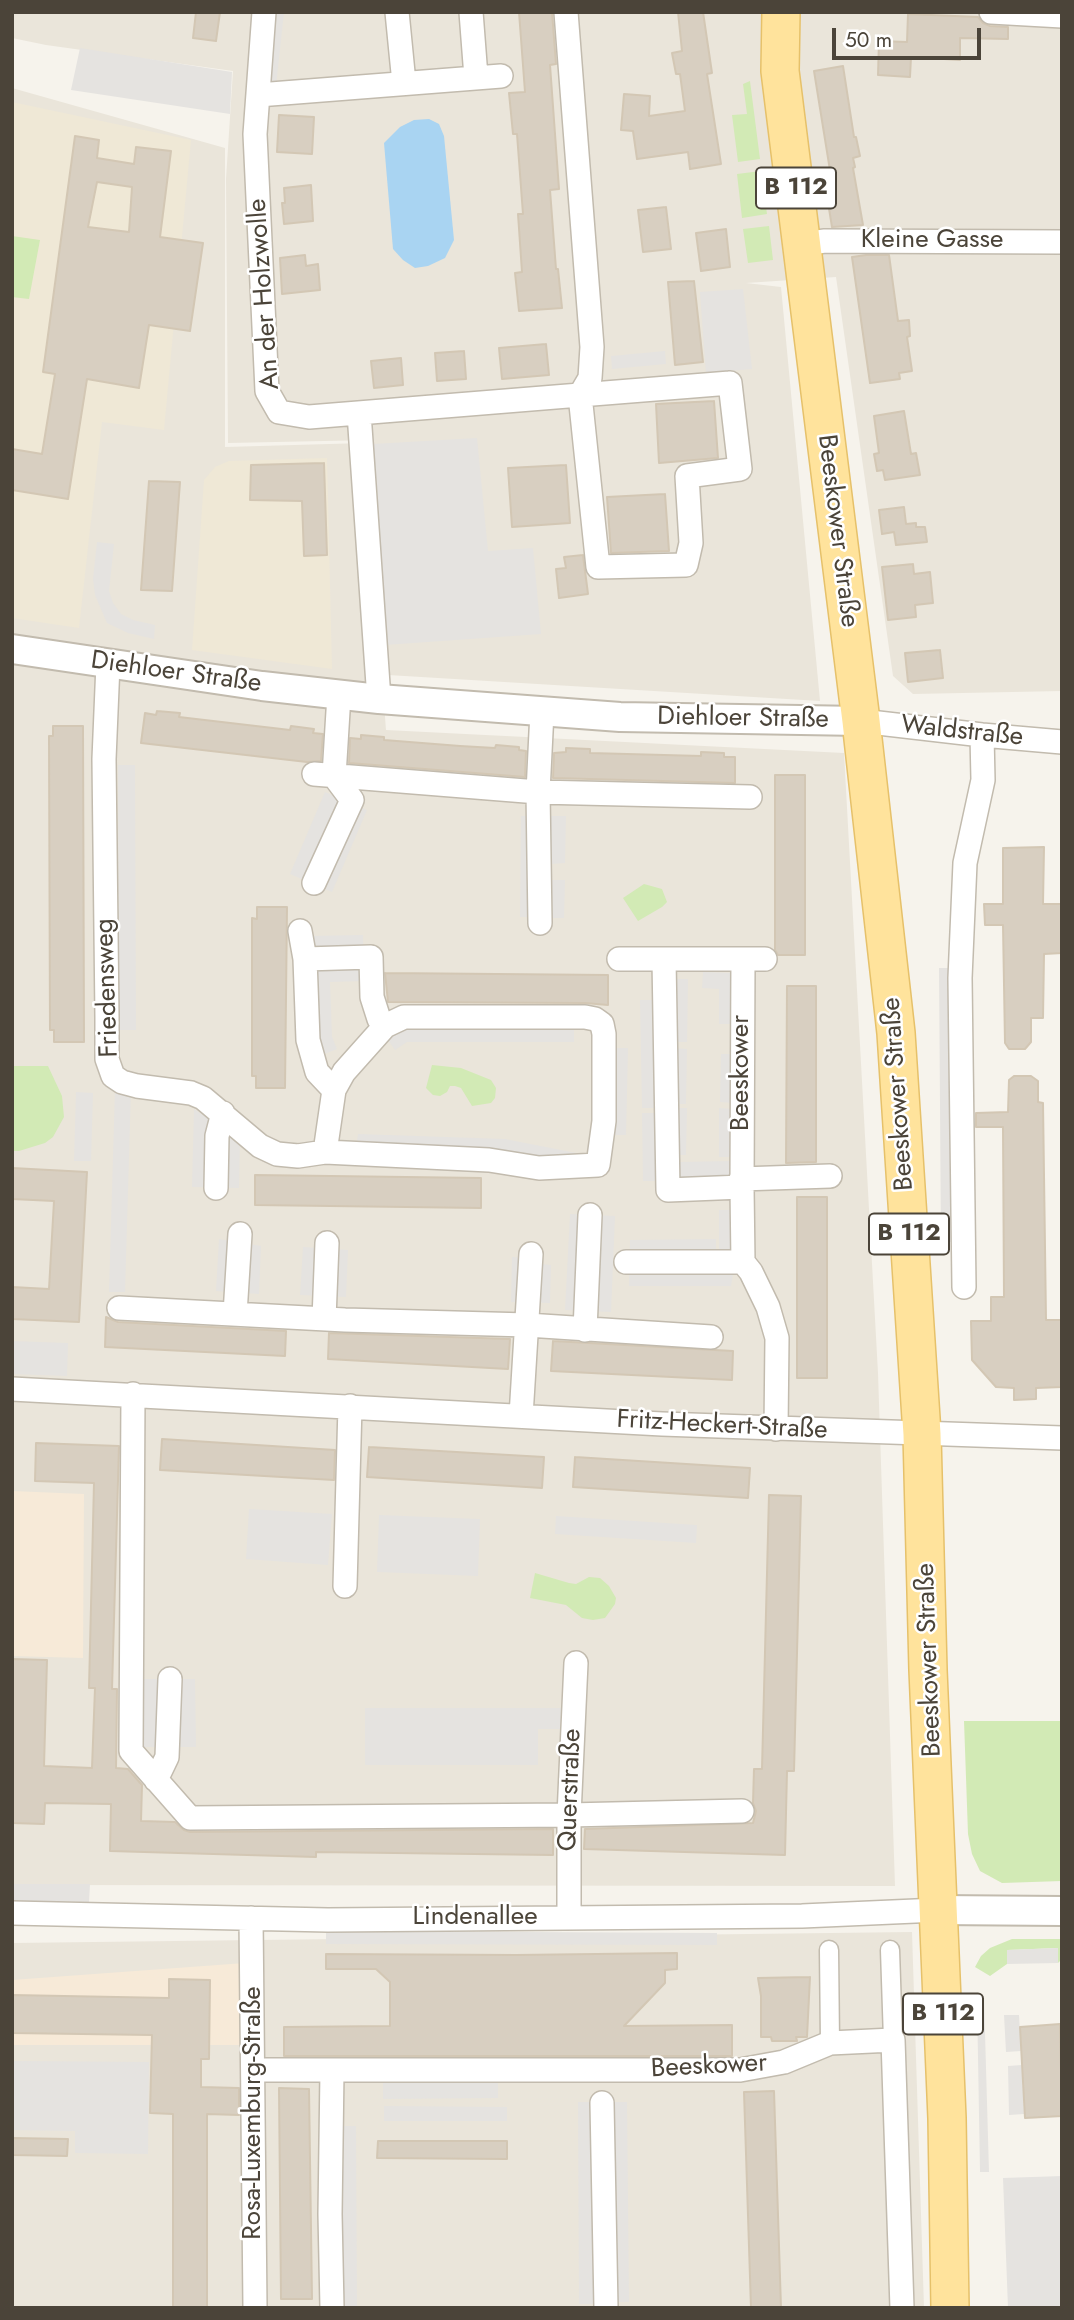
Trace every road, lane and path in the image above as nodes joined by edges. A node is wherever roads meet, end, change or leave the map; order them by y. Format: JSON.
{"nodes":[{"id":1,"x":264,"y":12,"type":"edge"},
{"id":2,"x":397,"y":12,"type":"edge"},
{"id":3,"x":471,"y":12,"type":"edge"},
{"id":4,"x":566,"y":12,"type":"edge"},
{"id":5,"x":781,"y":12,"type":"edge"},
{"id":6,"x":991,"y":12,"type":"edge"},
{"id":7,"x":1062,"y":16,"type":"edge"},
{"id":8,"x":502,"y":76,"type":"dead end"},
{"id":9,"x":476,"y":78,"type":"junction"},
{"id":10,"x":404,"y":83,"type":"junction"},
{"id":11,"x":258,"y":95,"type":"junction"},
{"id":12,"x":1062,"y":242,"type":"edge"},
{"id":13,"x":803,"y":244,"type":"junction"},
{"id":14,"x":580,"y":395,"type":"junction"},
{"id":15,"x":359,"y":413,"type":"junction"},
{"id":16,"x":12,"y":649,"type":"edge"},
{"id":17,"x":108,"y":664,"type":"junction"},
{"id":18,"x":340,"y":695,"type":"junction"},
{"id":19,"x":379,"y":699,"type":"junction"},
{"id":20,"x":542,"y":712,"type":"junction"},
{"id":21,"x":862,"y":721,"type":"junction"},
{"id":22,"x":982,"y":735,"type":"junction"},
{"id":23,"x":1062,"y":742,"type":"edge"},
{"id":24,"x":324,"y":775,"type":"junction"},
{"id":25,"x":538,"y":792,"type":"junction"},
{"id":26,"x":750,"y":797,"type":"dead end"},
{"id":27,"x":314,"y":883,"type":"dead end"},
{"id":28,"x":540,"y":923,"type":"dead end"},
{"id":29,"x":300,"y":931,"type":"dead end"},
{"id":30,"x":305,"y":959,"type":"junction"},
{"id":31,"x":619,"y":959,"type":"dead end"},
{"id":32,"x":664,"y":960,"type":"junction"},
{"id":33,"x":385,"y":1026,"type":"junction"},
{"id":34,"x":334,"y":1090,"type":"junction"},
{"id":35,"x":223,"y":1113,"type":"junction"},
{"id":36,"x":325,"y":1152,"type":"junction"},
{"id":37,"x":830,"y":1175,"type":"dead end"},
{"id":38,"x":741,"y":1183,"type":"junction"},
{"id":39,"x":216,"y":1188,"type":"dead end"},
{"id":40,"x":590,"y":1215,"type":"dead end"},
{"id":41,"x":240,"y":1234,"type":"dead end"},
{"id":42,"x":327,"y":1243,"type":"dead end"},
{"id":43,"x":531,"y":1254,"type":"dead end"},
{"id":44,"x":626,"y":1262,"type":"dead end"},
{"id":45,"x":743,"y":1262,"type":"junction"},
{"id":46,"x":964,"y":1287,"type":"dead end"},
{"id":47,"x":120,"y":1308,"type":"dead end"},
{"id":48,"x":236,"y":1314,"type":"junction"},
{"id":49,"x":324,"y":1319,"type":"junction"},
{"id":50,"x":527,"y":1325,"type":"junction"},
{"id":51,"x":585,"y":1330,"type":"junction"},
{"id":52,"x":710,"y":1337,"type":"dead end"},
{"id":53,"x":12,"y":1389,"type":"edge"},
{"id":54,"x":133,"y":1394,"type":"junction"},
{"id":55,"x":350,"y":1406,"type":"junction"},
{"id":56,"x":521,"y":1416,"type":"junction"},
{"id":57,"x":776,"y":1429,"type":"junction"},
{"id":58,"x":922,"y":1434,"type":"junction"},
{"id":59,"x":1062,"y":1438,"type":"edge"},
{"id":60,"x":345,"y":1586,"type":"dead end"},
{"id":61,"x":576,"y":1663,"type":"dead end"},
{"id":62,"x":170,"y":1679,"type":"dead end"},
{"id":63,"x":156,"y":1780,"type":"junction"},
{"id":64,"x":743,"y":1811,"type":"dead end"},
{"id":65,"x":569,"y":1815,"type":"junction"},
{"id":66,"x":938,"y":1910,"type":"junction"},
{"id":67,"x":1062,"y":1911,"type":"edge"},
{"id":68,"x":12,"y":1913,"type":"edge"},
{"id":69,"x":569,"y":1917,"type":"junction"},
{"id":70,"x":251,"y":1918,"type":"junction"},
{"id":71,"x":829,"y":1950,"type":"dead end"},
{"id":72,"x":890,"y":1950,"type":"dead end"},
{"id":73,"x":893,"y":2040,"type":"junction"},
{"id":74,"x":830,"y":2043,"type":"junction"},
{"id":75,"x":253,"y":2070,"type":"junction"},
{"id":76,"x":332,"y":2071,"type":"junction"},
{"id":77,"x":602,"y":2103,"type":"dead end"},
{"id":78,"x":256,"y":2308,"type":"edge"},
{"id":79,"x":332,"y":2308,"type":"edge"},
{"id":80,"x":606,"y":2308,"type":"edge"},
{"id":81,"x":902,"y":2308,"type":"edge"},
{"id":82,"x":950,"y":2308,"type":"edge"}],
"edges":[{"from":1,"to":11,"type":"street","name":"An der Holzwolle"},
{"from":2,"to":10,"type":"street"},
{"from":3,"to":9,"type":"street"},
{"from":4,"to":14,"type":"street","name":"An der Holzwolle"},
{"from":5,"to":13,"type":"main road","name":"Beeskower Straße","number":"B 112"},
{"from":6,"to":7,"type":"street"},
{"from":8,"to":9,"type":"street"},
{"from":9,"to":10,"type":"street"},
{"from":10,"to":11,"type":"street"},
{"from":11,"to":15,"type":"street","name":"An der Holzwolle"},
{"from":12,"to":13,"type":"street","name":"Kleine Gasse"},
{"from":13,"to":21,"type":"main road","name":"Beeskower Straße","number":"B 112"},
{"from":14,"to":14,"type":"street","name":"An der Holzwolle"},
{"from":14,"to":15,"type":"street","name":"An der Holzwolle"},
{"from":15,"to":19,"type":"street"},
{"from":16,"to":17,"type":"street","name":"Diehloer Straße"},
{"from":17,"to":18,"type":"street","name":"Diehloer Straße"},
{"from":17,"to":35,"type":"street","name":"Friedensweg"},
{"from":18,"to":19,"type":"street","name":"Diehloer Straße"},
{"from":18,"to":24,"type":"street"},
{"from":19,"to":20,"type":"street","name":"Diehloer Straße"},
{"from":20,"to":21,"type":"street","name":"Diehloer Straße"},
{"from":20,"to":25,"type":"street"},
{"from":21,"to":22,"type":"street","name":"Waldstraße"},
{"from":21,"to":58,"type":"main road","name":"Beeskower Straße","number":"B 112"},
{"from":22,"to":23,"type":"street","name":"Waldstraße"},
{"from":22,"to":46,"type":"street"},
{"from":24,"to":25,"type":"street"},
{"from":24,"to":27,"type":"street"},
{"from":25,"to":26,"type":"street"},
{"from":25,"to":28,"type":"street"},
{"from":29,"to":30,"type":"street"},
{"from":30,"to":33,"type":"street"},
{"from":30,"to":34,"type":"street"},
{"from":31,"to":32,"type":"street"},
{"from":32,"to":38,"type":"street"},
{"from":32,"to":38,"type":"street","name":"Beeskower"},
{"from":33,"to":34,"type":"street"},
{"from":33,"to":36,"type":"street","name":"Friedensweg"},
{"from":34,"to":36,"type":"street"},
{"from":35,"to":36,"type":"street","name":"Friedensweg"},
{"from":35,"to":39,"type":"street"},
{"from":37,"to":38,"type":"street"},
{"from":38,"to":45,"type":"street"},
{"from":40,"to":51,"type":"street"},
{"from":41,"to":48,"type":"street"},
{"from":42,"to":49,"type":"street"},
{"from":43,"to":50,"type":"street"},
{"from":44,"to":45,"type":"street"},
{"from":45,"to":57,"type":"street"},
{"from":47,"to":48,"type":"street"},
{"from":48,"to":49,"type":"street"},
{"from":49,"to":50,"type":"street"},
{"from":50,"to":51,"type":"street"},
{"from":50,"to":56,"type":"street"},
{"from":51,"to":52,"type":"street"},
{"from":53,"to":54,"type":"street","name":"Fritz-Heckert-Straße"},
{"from":54,"to":55,"type":"street","name":"Fritz-Heckert-Straße"},
{"from":54,"to":63,"type":"street"},
{"from":55,"to":56,"type":"street","name":"Fritz-Heckert-Straße"},
{"from":55,"to":60,"type":"street"},
{"from":56,"to":57,"type":"street","name":"Fritz-Heckert-Straße"},
{"from":57,"to":58,"type":"street","name":"Fritz-Heckert-Straße"},
{"from":58,"to":59,"type":"street","name":"Fritz-Heckert-Straße"},
{"from":58,"to":66,"type":"main road","name":"Beeskower Straße","number":"B 112"},
{"from":61,"to":65,"type":"street","name":"Querstraße"},
{"from":62,"to":63,"type":"street"},
{"from":63,"to":65,"type":"street"},
{"from":64,"to":65,"type":"street"},
{"from":65,"to":69,"type":"street","name":"Querstraße"},
{"from":66,"to":67,"type":"street"},
{"from":66,"to":69,"type":"street","name":"Lindenallee"},
{"from":66,"to":82,"type":"main road","name":"Beeskower Straße","number":"B 112"},
{"from":68,"to":70,"type":"street","name":"Lindenallee"},
{"from":69,"to":70,"type":"street","name":"Lindenallee"},
{"from":70,"to":75,"type":"street","name":"Rosa-Luxemburg-Straße"},
{"from":71,"to":74,"type":"street"},
{"from":72,"to":73,"type":"street"},
{"from":73,"to":74,"type":"street","name":"Beeskower"},
{"from":73,"to":81,"type":"street"},
{"from":74,"to":76,"type":"street","name":"Beeskower"},
{"from":75,"to":76,"type":"street","name":"Beeskower"},
{"from":75,"to":78,"type":"street","name":"Rosa-Luxemburg-Straße"},
{"from":76,"to":79,"type":"street"},
{"from":77,"to":80,"type":"street"}]}
